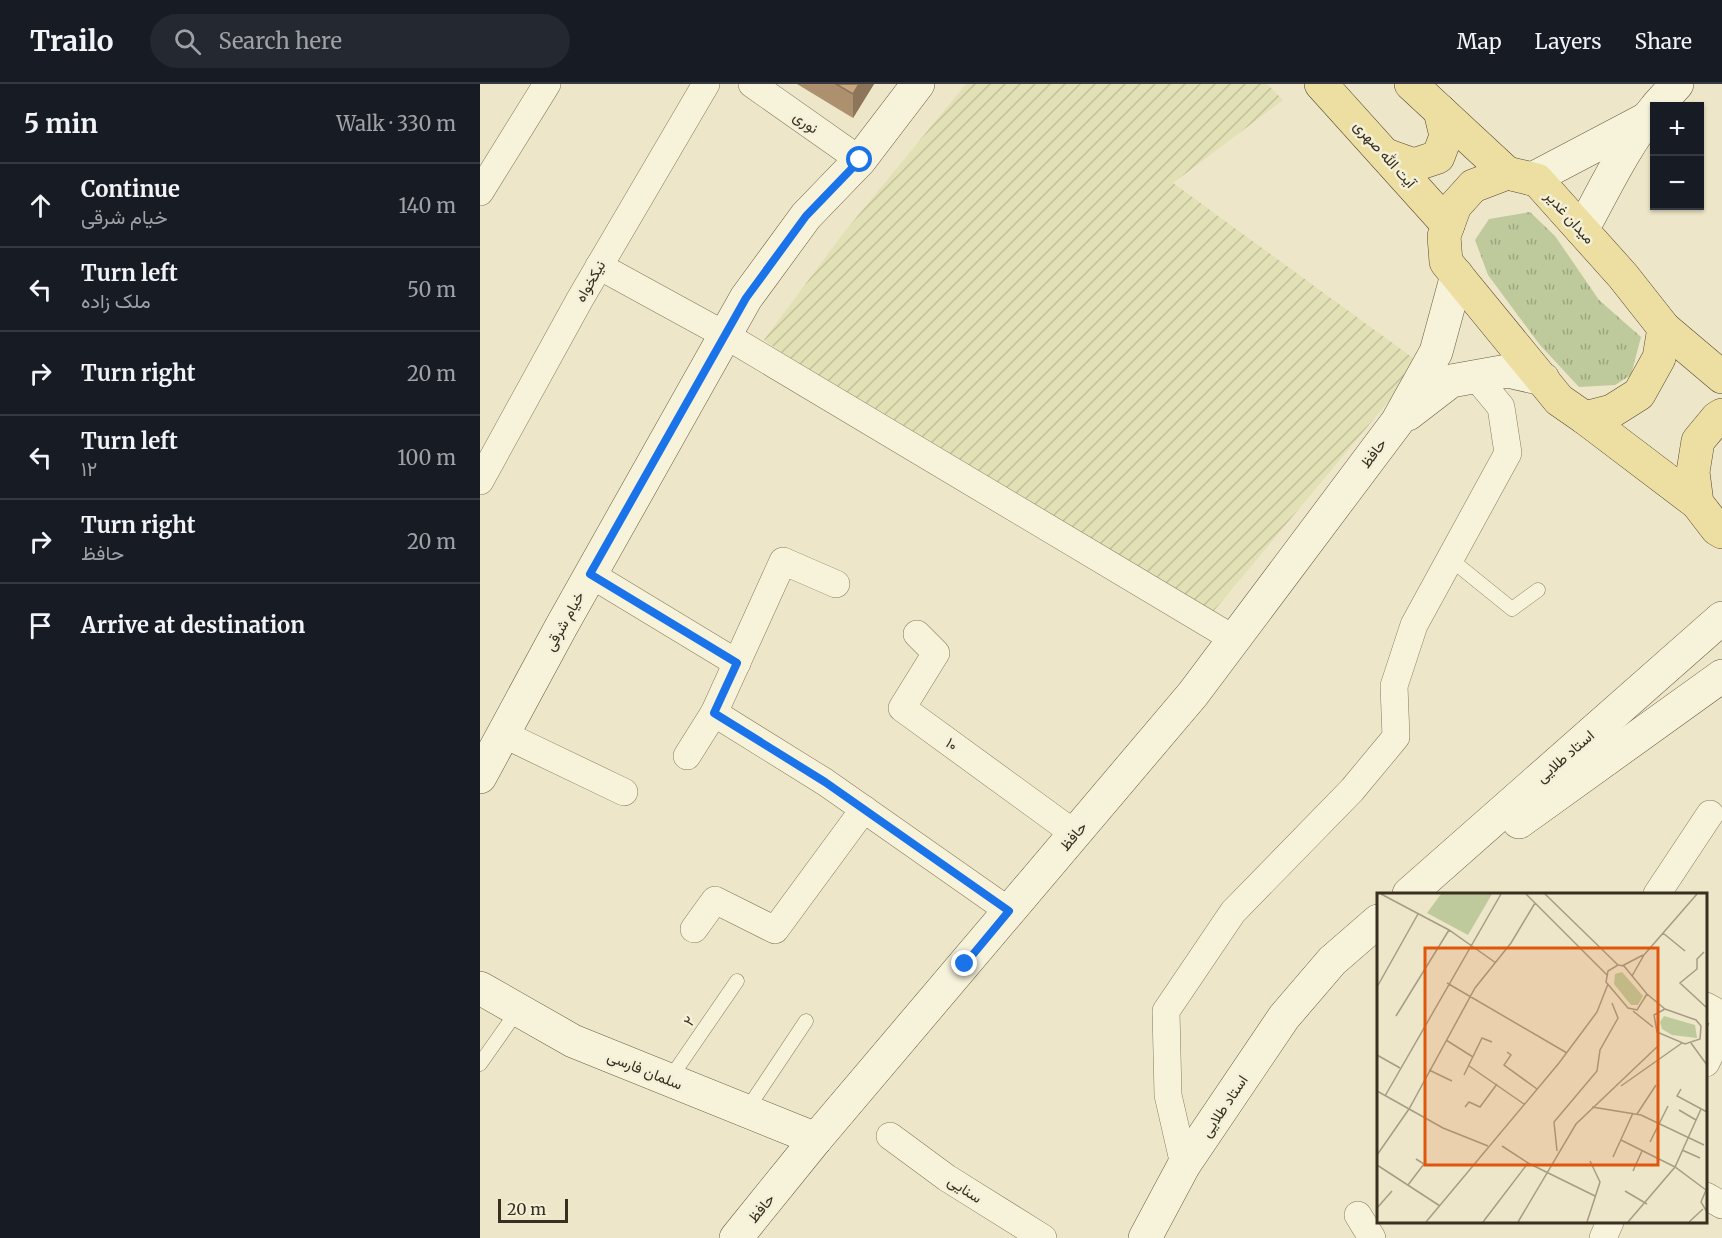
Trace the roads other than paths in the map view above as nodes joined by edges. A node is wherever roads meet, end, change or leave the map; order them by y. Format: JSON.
{"nodes":[{"id":1,"x":547,"y":84,"type":"edge"},
{"id":2,"x":706,"y":84,"type":"edge"},
{"id":3,"x":752,"y":84,"type":"edge"},
{"id":4,"x":918,"y":84,"type":"edge"},
{"id":5,"x":1322,"y":84,"type":"edge"},
{"id":6,"x":1411,"y":84,"type":"edge"},
{"id":7,"x":1677,"y":84,"type":"edge"},
{"id":8,"x":1662,"y":102,"type":"edge"},
{"id":9,"x":1440,"y":111,"type":"junction"},
{"id":10,"x":1650,"y":113,"type":"edge"},
{"id":11,"x":1650,"y":117,"type":"edge"},
{"id":12,"x":1386,"y":155,"type":"junction"},
{"id":13,"x":860,"y":160,"type":"junction"},
{"id":14,"x":1520,"y":176,"type":"junction"},
{"id":15,"x":480,"y":192,"type":"edge"},
{"id":16,"x":1448,"y":225,"type":"junction"},
{"id":17,"x":1582,"y":230,"type":"junction"},
{"id":18,"x":599,"y":266,"type":"junction"},
{"id":19,"x":1457,"y":275,"type":"junction"},
{"id":20,"x":1664,"y":328,"type":"junction"},
{"id":21,"x":725,"y":335,"type":"junction"},
{"id":22,"x":1476,"y":377,"type":"junction"},
{"id":23,"x":1722,"y":377,"type":"edge"},
{"id":24,"x":1543,"y":380,"type":"junction"},
{"id":25,"x":1722,"y":415,"type":"edge"},
{"id":26,"x":1585,"y":418,"type":"junction"},
{"id":27,"x":1396,"y":422,"type":"junction"},
{"id":28,"x":480,"y":481,"type":"edge"},
{"id":29,"x":1697,"y":503,"type":"junction"},
{"id":30,"x":1722,"y":532,"type":"edge"},
{"id":31,"x":1449,"y":558,"type":"junction"},
{"id":32,"x":590,"y":574,"type":"junction"},
{"id":33,"x":836,"y":584,"type":"dead end"},
{"id":34,"x":1538,"y":590,"type":"dead end"},
{"id":35,"x":1722,"y":618,"type":"edge"},
{"id":36,"x":917,"y":634,"type":"dead end"},
{"id":37,"x":1234,"y":639,"type":"junction"},
{"id":38,"x":737,"y":663,"type":"junction"},
{"id":39,"x":1722,"y":676,"type":"edge"},
{"id":40,"x":714,"y":713,"type":"junction"},
{"id":41,"x":503,"y":734,"type":"junction"},
{"id":42,"x":687,"y":756,"type":"dead end"},
{"id":43,"x":480,"y":777,"type":"edge"},
{"id":44,"x":624,"y":792,"type":"dead end"},
{"id":45,"x":864,"y":808,"type":"junction"},
{"id":46,"x":1710,"y":814,"type":"dead end"},
{"id":47,"x":1075,"y":834,"type":"junction"},
{"id":48,"x":1410,"y":893,"type":"edge"},
{"id":49,"x":1419,"y":893,"type":"edge"},
{"id":50,"x":1658,"y":893,"type":"edge"},
{"id":51,"x":1009,"y":911,"type":"junction"},
{"id":52,"x":1376,"y":927,"type":"edge"},
{"id":53,"x":694,"y":929,"type":"dead end"},
{"id":54,"x":736,"y":981,"type":"dead end"},
{"id":55,"x":480,"y":988,"type":"edge"},
{"id":56,"x":1707,"y":1007,"type":"edge"},
{"id":57,"x":518,"y":1010,"type":"junction"},
{"id":58,"x":1722,"y":1015,"type":"edge"},
{"id":59,"x":806,"y":1021,"type":"dead end"},
{"id":60,"x":1722,"y":1028,"type":"edge"},
{"id":61,"x":1707,"y":1061,"type":"edge"},
{"id":62,"x":480,"y":1064,"type":"edge"},
{"id":63,"x":669,"y":1080,"type":"junction"},
{"id":64,"x":746,"y":1111,"type":"junction"},
{"id":65,"x":890,"y":1136,"type":"dead end"},
{"id":66,"x":816,"y":1139,"type":"junction"},
{"id":67,"x":1184,"y":1165,"type":"junction"},
{"id":68,"x":1707,"y":1196,"type":"edge"},
{"id":69,"x":1722,"y":1204,"type":"edge"},
{"id":70,"x":1358,"y":1215,"type":"dead end"},
{"id":71,"x":1609,"y":1223,"type":"edge"},
{"id":72,"x":1030,"y":1235,"type":"edge"},
{"id":73,"x":736,"y":1238,"type":"edge"},
{"id":74,"x":1145,"y":1238,"type":"edge"},
{"id":75,"x":1372,"y":1238,"type":"edge"},
{"id":76,"x":1603,"y":1238,"type":"edge"}],
"edges":[{"from":1,"to":15,"type":"street"},
{"from":2,"to":18,"type":"street","name":"نیکخواه"},
{"from":3,"to":13,"type":"street","name":"نوری"},
{"from":4,"to":13,"type":"street","name":"خیام شرقی"},
{"from":5,"to":12,"type":"main road","name":"آیت الله صهری"},
{"from":6,"to":9,"type":"main road"},
{"from":7,"to":8,"type":"street"},
{"from":9,"to":12,"type":"main road"},
{"from":9,"to":14,"type":"main road"},
{"from":10,"to":14,"type":"street"},
{"from":11,"to":17,"type":"street"},
{"from":12,"to":16,"type":"main road","name":"آیت الله صهری"},
{"from":13,"to":21,"type":"street","name":"خیام شرقی"},
{"from":14,"to":16,"type":"main road"},
{"from":14,"to":17,"type":"main road","name":"میدان غدیر"},
{"from":16,"to":19,"type":"main road"},
{"from":17,"to":20,"type":"main road","name":"میدان غدیر"},
{"from":18,"to":21,"type":"street"},
{"from":18,"to":28,"type":"street","name":"نیکخواه"},
{"from":19,"to":24,"type":"main road"},
{"from":19,"to":27,"type":"street"},
{"from":20,"to":23,"type":"main road","name":"میدان غدیر"},
{"from":20,"to":26,"type":"main road"},
{"from":21,"to":32,"type":"street","name":"خیام شرقی"},
{"from":21,"to":37,"type":"street"},
{"from":22,"to":24,"type":"street"},
{"from":22,"to":27,"type":"street"},
{"from":22,"to":31,"type":"street"},
{"from":24,"to":26,"type":"main road"},
{"from":25,"to":29,"type":"main road"},
{"from":26,"to":29,"type":"main road"},
{"from":27,"to":37,"type":"street","name":"حافظ"},
{"from":29,"to":30,"type":"main road"},
{"from":31,"to":34,"type":"lane"},
{"from":31,"to":67,"type":"street"},
{"from":32,"to":38,"type":"street"},
{"from":32,"to":41,"type":"street","name":"خیام شرقی"},
{"from":33,"to":38,"type":"street"},
{"from":35,"to":48,"type":"street","name":"استاد طلایی"},
{"from":36,"to":47,"type":"street","name":"۱۰"},
{"from":37,"to":47,"type":"street","name":"حافظ"},
{"from":38,"to":40,"type":"street"},
{"from":39,"to":49,"type":"street","name":"استاد طلایی"},
{"from":40,"to":42,"type":"street"},
{"from":40,"to":45,"type":"street"},
{"from":41,"to":43,"type":"street","name":"خیام شرقی"},
{"from":41,"to":44,"type":"street"},
{"from":45,"to":51,"type":"street"},
{"from":45,"to":53,"type":"street"},
{"from":46,"to":50,"type":"street"},
{"from":47,"to":51,"type":"street","name":"حافظ"},
{"from":51,"to":66,"type":"street","name":"حافظ"},
{"from":52,"to":67,"type":"street","name":"استاد طلایی"},
{"from":54,"to":63,"type":"lane","name":"۲"},
{"from":55,"to":57,"type":"street","name":"سلمان فارسی"},
{"from":56,"to":58,"type":"street"},
{"from":57,"to":62,"type":"lane"},
{"from":57,"to":63,"type":"street","name":"سلمان فارسی"},
{"from":59,"to":64,"type":"lane"},
{"from":60,"to":61,"type":"street"},
{"from":63,"to":64,"type":"street","name":"سلمان فارسی"},
{"from":64,"to":66,"type":"street","name":"سلمان فارسی"},
{"from":65,"to":72,"type":"street","name":"سنایی"},
{"from":66,"to":73,"type":"street","name":"حافظ"},
{"from":67,"to":74,"type":"street","name":"استاد طلایی"},
{"from":68,"to":69,"type":"street"},
{"from":70,"to":75,"type":"street"},
{"from":71,"to":76,"type":"street"}]}
